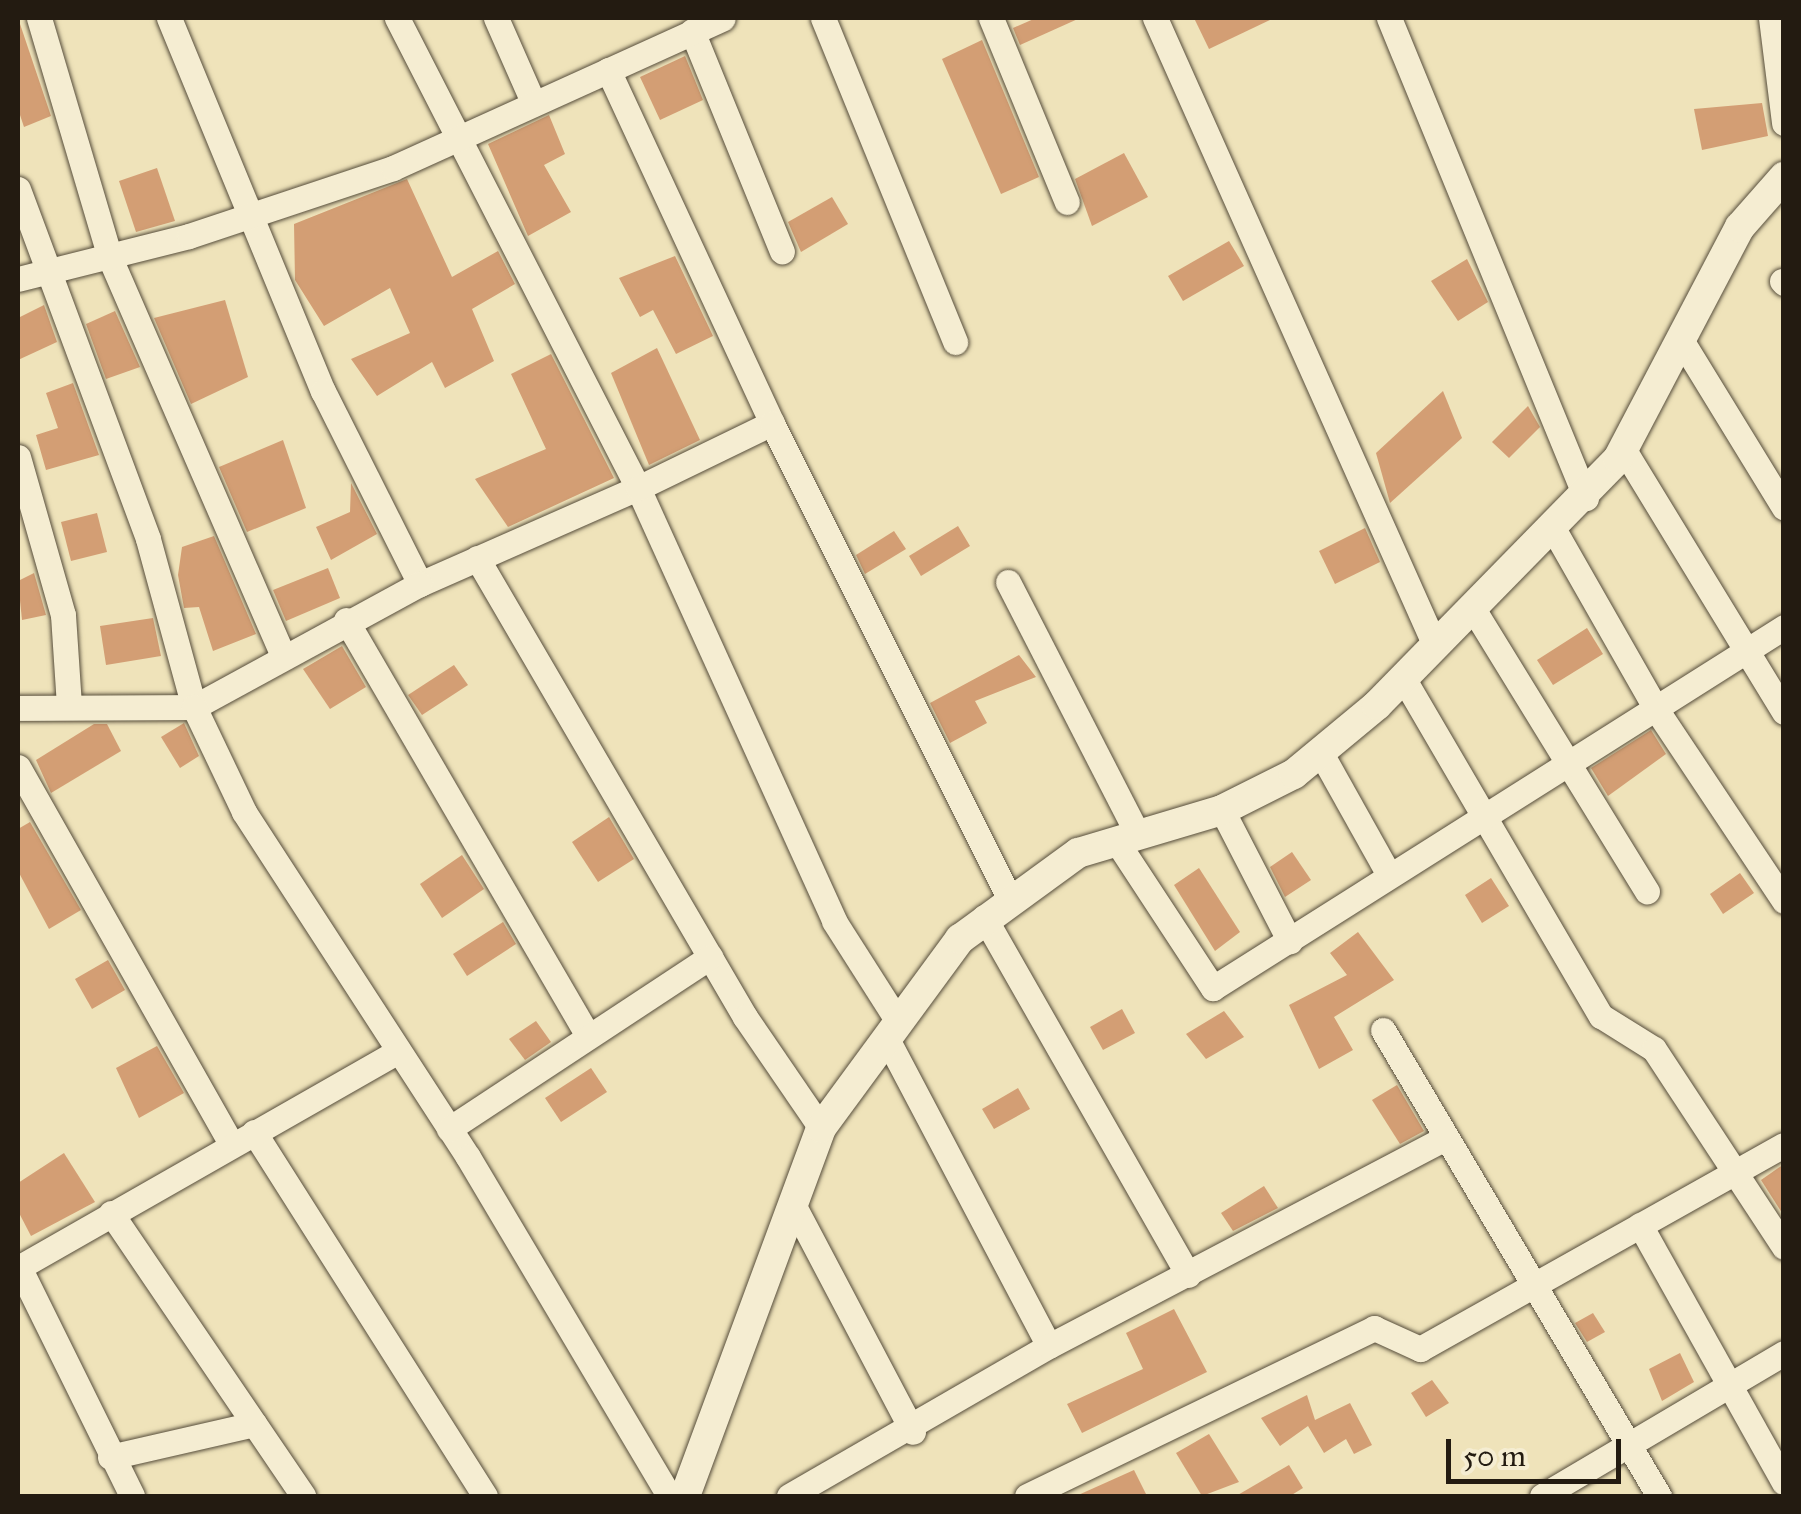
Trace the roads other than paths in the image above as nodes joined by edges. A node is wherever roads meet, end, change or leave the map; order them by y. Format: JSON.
{"nodes":[{"id":1,"x":39,"y":18,"type":"edge"},
{"id":2,"x":168,"y":18,"type":"edge"},
{"id":3,"x":397,"y":18,"type":"edge"},
{"id":4,"x":496,"y":18,"type":"edge"},
{"id":5,"x":723,"y":18,"type":"edge"},
{"id":6,"x":823,"y":18,"type":"edge"},
{"id":7,"x":991,"y":18,"type":"edge"},
{"id":8,"x":1155,"y":18,"type":"edge"},
{"id":9,"x":1389,"y":18,"type":"edge"},
{"id":10,"x":1771,"y":18,"type":"edge"},
{"id":11,"x":680,"y":28,"type":"edge"},
{"id":12,"x":608,"y":70,"type":"junction"},
{"id":13,"x":533,"y":102,"type":"junction"},
{"id":14,"x":1784,"y":123,"type":"edge"},
{"id":15,"x":454,"y":142,"type":"junction"},
{"id":16,"x":1784,"y":178,"type":"edge"},
{"id":17,"x":18,"y":189,"type":"edge"},
{"id":18,"x":1067,"y":202,"type":"dead end"},
{"id":19,"x":250,"y":216,"type":"junction"},
{"id":20,"x":782,"y":251,"type":"dead end"},
{"id":21,"x":110,"y":258,"type":"junction"},
{"id":22,"x":46,"y":272,"type":"junction"},
{"id":23,"x":18,"y":279,"type":"edge"},
{"id":24,"x":955,"y":342,"type":"dead end"},
{"id":25,"x":1683,"y":343,"type":"junction"},
{"id":26,"x":772,"y":423,"type":"junction"},
{"id":27,"x":1624,"y":450,"type":"junction"},
{"id":28,"x":18,"y":457,"type":"edge"},
{"id":29,"x":638,"y":488,"type":"junction"},
{"id":30,"x":1586,"y":498,"type":"junction"},
{"id":31,"x":1784,"y":508,"type":"edge"},
{"id":32,"x":1554,"y":530,"type":"junction"},
{"id":33,"x":477,"y":558,"type":"junction"},
{"id":34,"x":1008,"y":582,"type":"dead end"},
{"id":35,"x":420,"y":584,"type":"junction"},
{"id":36,"x":1472,"y":606,"type":"junction"},
{"id":37,"x":346,"y":620,"type":"junction"},
{"id":38,"x":1784,"y":627,"type":"edge"},
{"id":39,"x":1433,"y":641,"type":"junction"},
{"id":40,"x":1746,"y":650,"type":"junction"},
{"id":41,"x":282,"y":656,"type":"junction"},
{"id":42,"x":1402,"y":676,"type":"junction"},
{"id":43,"x":69,"y":705,"type":"junction"},
{"id":44,"x":194,"y":707,"type":"junction"},
{"id":45,"x":18,"y":708,"type":"edge"},
{"id":46,"x":1656,"y":709,"type":"junction"},
{"id":47,"x":1784,"y":712,"type":"edge"},
{"id":48,"x":1322,"y":755,"type":"junction"},
{"id":49,"x":1570,"y":764,"type":"junction"},
{"id":50,"x":18,"y":767,"type":"edge"},
{"id":51,"x":1222,"y":810,"type":"junction"},
{"id":52,"x":1484,"y":819,"type":"junction"},
{"id":53,"x":1127,"y":838,"type":"junction"},
{"id":54,"x":1389,"y":875,"type":"junction"},
{"id":55,"x":1647,"y":891,"type":"dead end"},
{"id":56,"x":1008,"y":896,"type":"junction"},
{"id":57,"x":1784,"y":901,"type":"edge"},
{"id":58,"x":984,"y":918,"type":"junction"},
{"id":59,"x":1290,"y":942,"type":"junction"},
{"id":60,"x":710,"y":957,"type":"junction"},
{"id":61,"x":891,"y":1029,"type":"junction"},
{"id":62,"x":1383,"y":1030,"type":"dead end"},
{"id":63,"x":587,"y":1034,"type":"junction"},
{"id":64,"x":398,"y":1052,"type":"junction"},
{"id":65,"x":822,"y":1128,"type":"junction"},
{"id":66,"x":449,"y":1129,"type":"junction"},
{"id":67,"x":243,"y":1139,"type":"junction"},
{"id":68,"x":1444,"y":1139,"type":"junction"},
{"id":69,"x":1784,"y":1144,"type":"edge"},
{"id":70,"x":1732,"y":1173,"type":"junction"},
{"id":71,"x":795,"y":1208,"type":"junction"},
{"id":72,"x":111,"y":1213,"type":"junction"},
{"id":73,"x":1640,"y":1225,"type":"junction"},
{"id":74,"x":1783,"y":1245,"type":"edge"},
{"id":75,"x":18,"y":1268,"type":"edge"},
{"id":76,"x":1188,"y":1275,"type":"junction"},
{"id":77,"x":1528,"y":1287,"type":"junction"},
{"id":78,"x":1049,"y":1346,"type":"junction"},
{"id":79,"x":1784,"y":1354,"type":"edge"},
{"id":80,"x":1729,"y":1384,"type":"junction"},
{"id":81,"x":254,"y":1424,"type":"junction"},
{"id":82,"x":913,"y":1432,"type":"junction"},
{"id":83,"x":1624,"y":1442,"type":"junction"},
{"id":84,"x":110,"y":1456,"type":"junction"},
{"id":85,"x":1784,"y":1484,"type":"edge"},
{"id":86,"x":132,"y":1496,"type":"edge"},
{"id":87,"x":303,"y":1496,"type":"edge"},
{"id":88,"x":485,"y":1496,"type":"edge"},
{"id":89,"x":669,"y":1496,"type":"edge"},
{"id":90,"x":685,"y":1496,"type":"edge"},
{"id":91,"x":789,"y":1496,"type":"edge"},
{"id":92,"x":1028,"y":1496,"type":"edge"},
{"id":93,"x":1542,"y":1496,"type":"edge"},
{"id":94,"x":1659,"y":1496,"type":"edge"}],
"edges":[{"from":1,"to":21,"type":"street"},
{"from":2,"to":19,"type":"street"},
{"from":3,"to":15,"type":"street"},
{"from":4,"to":13,"type":"street"},
{"from":5,"to":11,"type":"street"},
{"from":6,"to":24,"type":"street"},
{"from":7,"to":18,"type":"street"},
{"from":8,"to":39,"type":"street"},
{"from":9,"to":30,"type":"street"},
{"from":10,"to":14,"type":"street"},
{"from":11,"to":12,"type":"street"},
{"from":11,"to":20,"type":"street"},
{"from":12,"to":13,"type":"street"},
{"from":12,"to":26,"type":"street"},
{"from":13,"to":15,"type":"street"},
{"from":15,"to":19,"type":"street"},
{"from":15,"to":29,"type":"street"},
{"from":16,"to":25,"type":"street"},
{"from":17,"to":22,"type":"street"},
{"from":19,"to":21,"type":"street"},
{"from":19,"to":35,"type":"street"},
{"from":21,"to":22,"type":"street"},
{"from":21,"to":41,"type":"street"},
{"from":22,"to":23,"type":"street"},
{"from":22,"to":44,"type":"street"},
{"from":25,"to":27,"type":"street"},
{"from":25,"to":31,"type":"street"},
{"from":26,"to":29,"type":"street"},
{"from":26,"to":56,"type":"street"},
{"from":27,"to":30,"type":"street"},
{"from":27,"to":40,"type":"street"},
{"from":28,"to":43,"type":"street"},
{"from":29,"to":33,"type":"street"},
{"from":29,"to":61,"type":"street"},
{"from":30,"to":32,"type":"street"},
{"from":32,"to":36,"type":"street"},
{"from":32,"to":46,"type":"street"},
{"from":33,"to":35,"type":"street"},
{"from":33,"to":60,"type":"street"},
{"from":34,"to":53,"type":"street"},
{"from":35,"to":37,"type":"street"},
{"from":36,"to":39,"type":"street"},
{"from":36,"to":49,"type":"street"},
{"from":37,"to":41,"type":"street"},
{"from":37,"to":63,"type":"street"},
{"from":38,"to":40,"type":"street"},
{"from":39,"to":42,"type":"street"},
{"from":40,"to":46,"type":"street"},
{"from":40,"to":47,"type":"street"},
{"from":41,"to":44,"type":"street"},
{"from":42,"to":48,"type":"street"},
{"from":42,"to":52,"type":"street"},
{"from":43,"to":44,"type":"street"},
{"from":43,"to":45,"type":"street"},
{"from":44,"to":64,"type":"street"},
{"from":46,"to":49,"type":"street"},
{"from":46,"to":57,"type":"street"},
{"from":48,"to":51,"type":"street"},
{"from":48,"to":54,"type":"street"},
{"from":49,"to":52,"type":"street"},
{"from":49,"to":55,"type":"street"},
{"from":50,"to":67,"type":"street"},
{"from":51,"to":53,"type":"street"},
{"from":51,"to":59,"type":"street"},
{"from":52,"to":54,"type":"street"},
{"from":52,"to":70,"type":"street"},
{"from":53,"to":56,"type":"street"},
{"from":53,"to":59,"type":"street"},
{"from":54,"to":59,"type":"street"},
{"from":56,"to":58,"type":"street"},
{"from":58,"to":61,"type":"street"},
{"from":58,"to":76,"type":"street"},
{"from":60,"to":63,"type":"street"},
{"from":60,"to":65,"type":"street"},
{"from":61,"to":65,"type":"street"},
{"from":61,"to":78,"type":"street"},
{"from":62,"to":68,"type":"street"},
{"from":63,"to":66,"type":"street"},
{"from":64,"to":66,"type":"street"},
{"from":64,"to":67,"type":"street"},
{"from":65,"to":71,"type":"street"},
{"from":66,"to":89,"type":"street"},
{"from":67,"to":72,"type":"street"},
{"from":67,"to":88,"type":"street"},
{"from":68,"to":76,"type":"street"},
{"from":68,"to":77,"type":"street"},
{"from":69,"to":70,"type":"street"},
{"from":70,"to":73,"type":"street"},
{"from":70,"to":74,"type":"street"},
{"from":71,"to":82,"type":"street"},
{"from":71,"to":90,"type":"street"},
{"from":72,"to":75,"type":"street"},
{"from":72,"to":81,"type":"street"},
{"from":73,"to":77,"type":"street"},
{"from":73,"to":80,"type":"street"},
{"from":75,"to":84,"type":"street"},
{"from":76,"to":78,"type":"street"},
{"from":77,"to":83,"type":"street"},
{"from":77,"to":92,"type":"street"},
{"from":78,"to":82,"type":"street"},
{"from":79,"to":80,"type":"street"},
{"from":80,"to":83,"type":"street"},
{"from":80,"to":85,"type":"street"},
{"from":81,"to":84,"type":"street"},
{"from":81,"to":87,"type":"street"},
{"from":82,"to":91,"type":"street"},
{"from":83,"to":93,"type":"street"},
{"from":83,"to":94,"type":"street"},
{"from":84,"to":86,"type":"street"}]}
